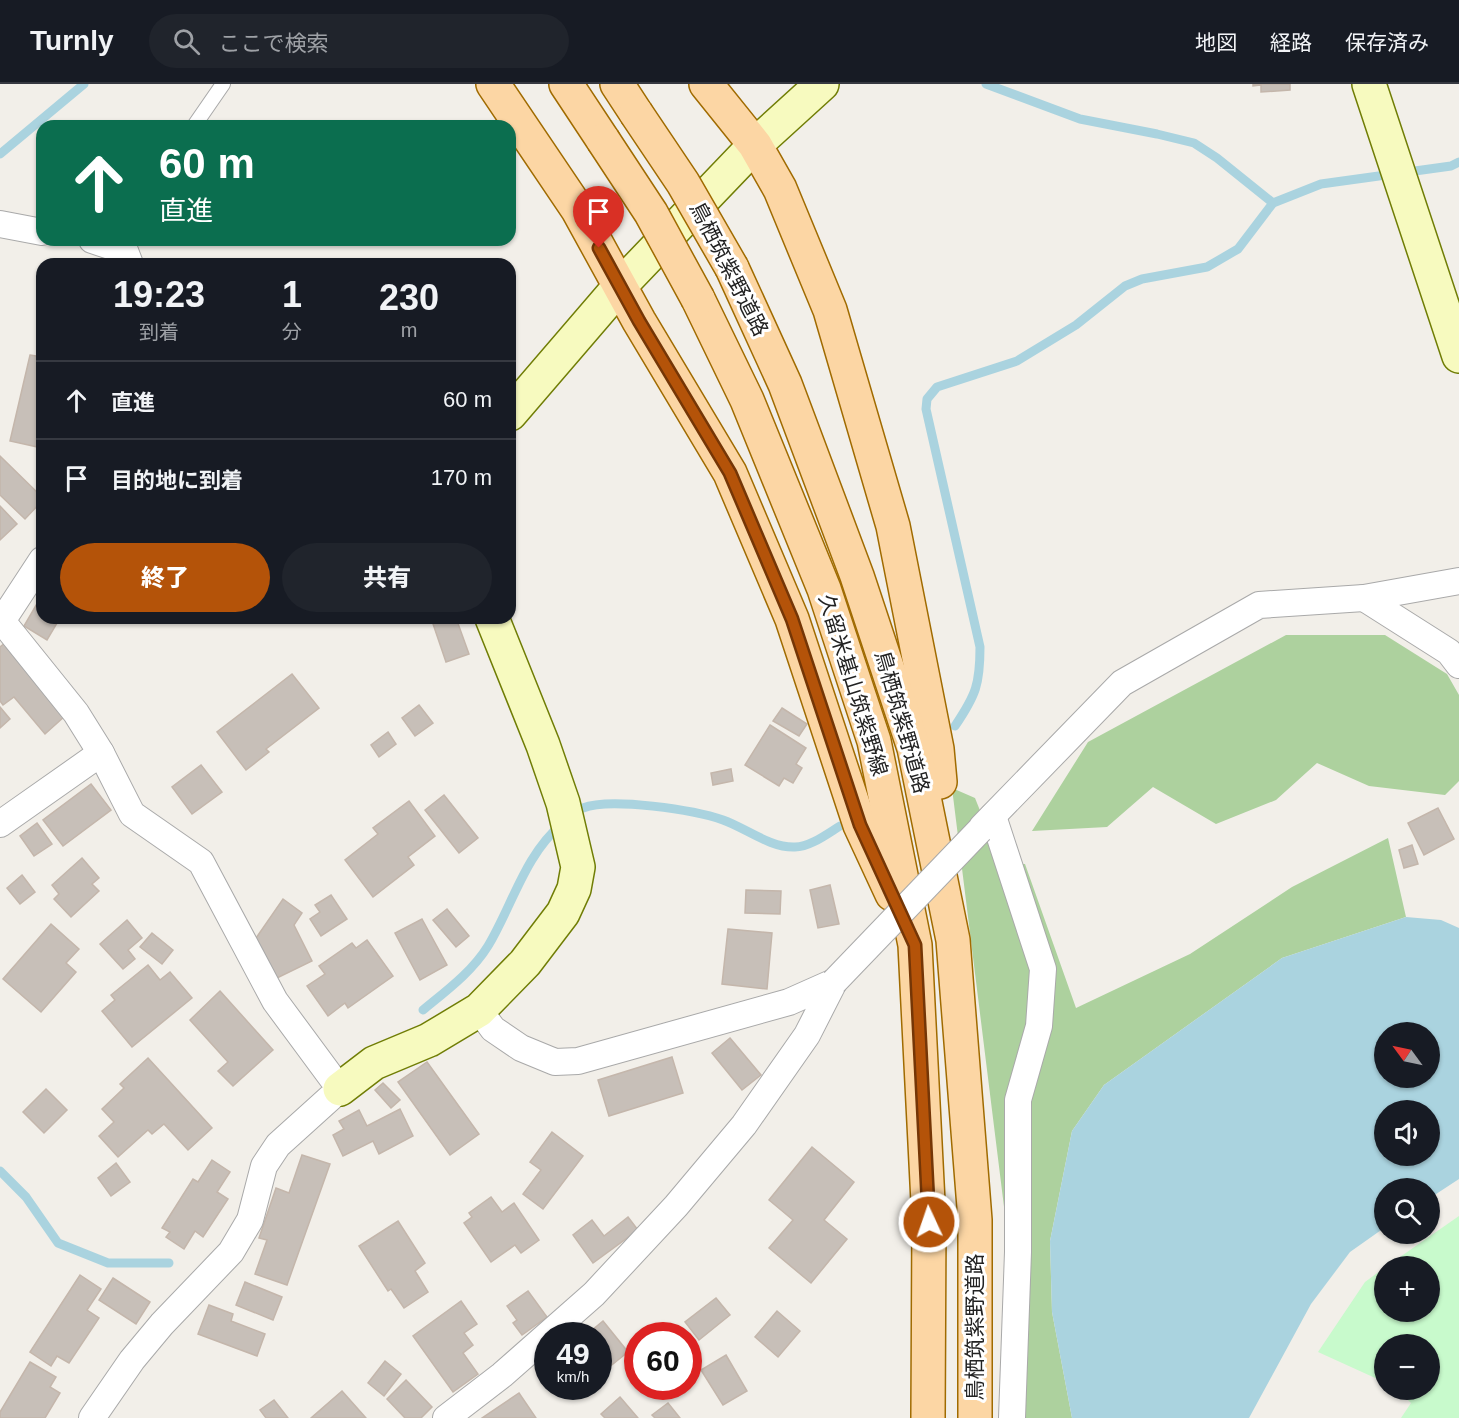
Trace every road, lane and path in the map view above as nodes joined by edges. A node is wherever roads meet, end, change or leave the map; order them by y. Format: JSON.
{"nodes":[{"id":1,"x":224,"y":84,"type":"edge"},
{"id":2,"x":494,"y":84,"type":"edge"},
{"id":3,"x":566,"y":84,"type":"edge"},
{"id":4,"x":617,"y":84,"type":"edge"},
{"id":5,"x":706,"y":84,"type":"edge"},
{"id":6,"x":822,"y":84,"type":"edge"},
{"id":7,"x":1369,"y":84,"type":"edge"},
{"id":8,"x":198,"y":120,"type":"edge"},
{"id":9,"x":755,"y":145,"type":"junction"},
{"id":10,"x":0,"y":224,"type":"edge"},
{"id":11,"x":36,"y":231,"type":"edge"},
{"id":12,"x":110,"y":246,"type":"edge"},
{"id":13,"x":128,"y":252,"type":"edge"},
{"id":14,"x":620,"y":286,"type":"junction"},
{"id":15,"x":1459,"y":356,"type":"edge"},
{"id":16,"x":516,"y":407,"type":"edge"},
{"id":17,"x":36,"y":569,"type":"edge"},
{"id":18,"x":1459,"y":581,"type":"edge"},
{"id":19,"x":1364,"y":598,"type":"junction"},
{"id":20,"x":494,"y":624,"type":"edge"},
{"id":21,"x":1459,"y":665,"type":"edge"},
{"id":22,"x":101,"y":753,"type":"junction"},
{"id":23,"x":986,"y":823,"type":"junction"},
{"id":24,"x":0,"y":824,"type":"edge"},
{"id":25,"x":953,"y":940,"type":"junction"},
{"id":26,"x":915,"y":945,"type":"junction"},
{"id":27,"x":834,"y":982,"type":"junction"},
{"id":28,"x":479,"y":1010,"type":"junction"},
{"id":29,"x":340,"y":1089,"type":"junction"},
{"id":30,"x":92,"y":1418,"type":"edge"},
{"id":31,"x":446,"y":1418,"type":"edge"},
{"id":32,"x":928,"y":1418,"type":"edge"},
{"id":33,"x":975,"y":1418,"type":"edge"},
{"id":34,"x":1012,"y":1418,"type":"edge"}],
"edges":[{"from":1,"to":8,"type":"lane"},
{"from":2,"to":14,"type":"main road"},
{"from":3,"to":26,"type":"main road","name":"久留米基山筑紫野線","bridge":true},
{"from":4,"to":25,"type":"main road","name":"鳥栖筑紫野道路","bridge":true},
{"from":5,"to":9,"type":"main road"},
{"from":6,"to":9,"type":"street"},
{"from":7,"to":15,"type":"street"},
{"from":9,"to":14,"type":"street"},
{"from":9,"to":25,"type":"main road"},
{"from":10,"to":11,"type":"street"},
{"from":12,"to":13,"type":"street"},
{"from":14,"to":16,"type":"street"},
{"from":14,"to":26,"type":"main road"},
{"from":17,"to":22,"type":"street"},
{"from":18,"to":19,"type":"street"},
{"from":19,"to":21,"type":"street"},
{"from":19,"to":23,"type":"street"},
{"from":20,"to":28,"type":"street"},
{"from":22,"to":24,"type":"street"},
{"from":22,"to":29,"type":"street"},
{"from":23,"to":27,"type":"street","bridge":true},
{"from":23,"to":34,"type":"street"},
{"from":25,"to":33,"type":"main road","name":"鳥栖筑紫野道路"},
{"from":26,"to":32,"type":"main road","name":"久留米基山筑紫野線"},
{"from":27,"to":28,"type":"street"},
{"from":27,"to":31,"type":"street"},
{"from":28,"to":29,"type":"street"},
{"from":29,"to":30,"type":"street"}]}
